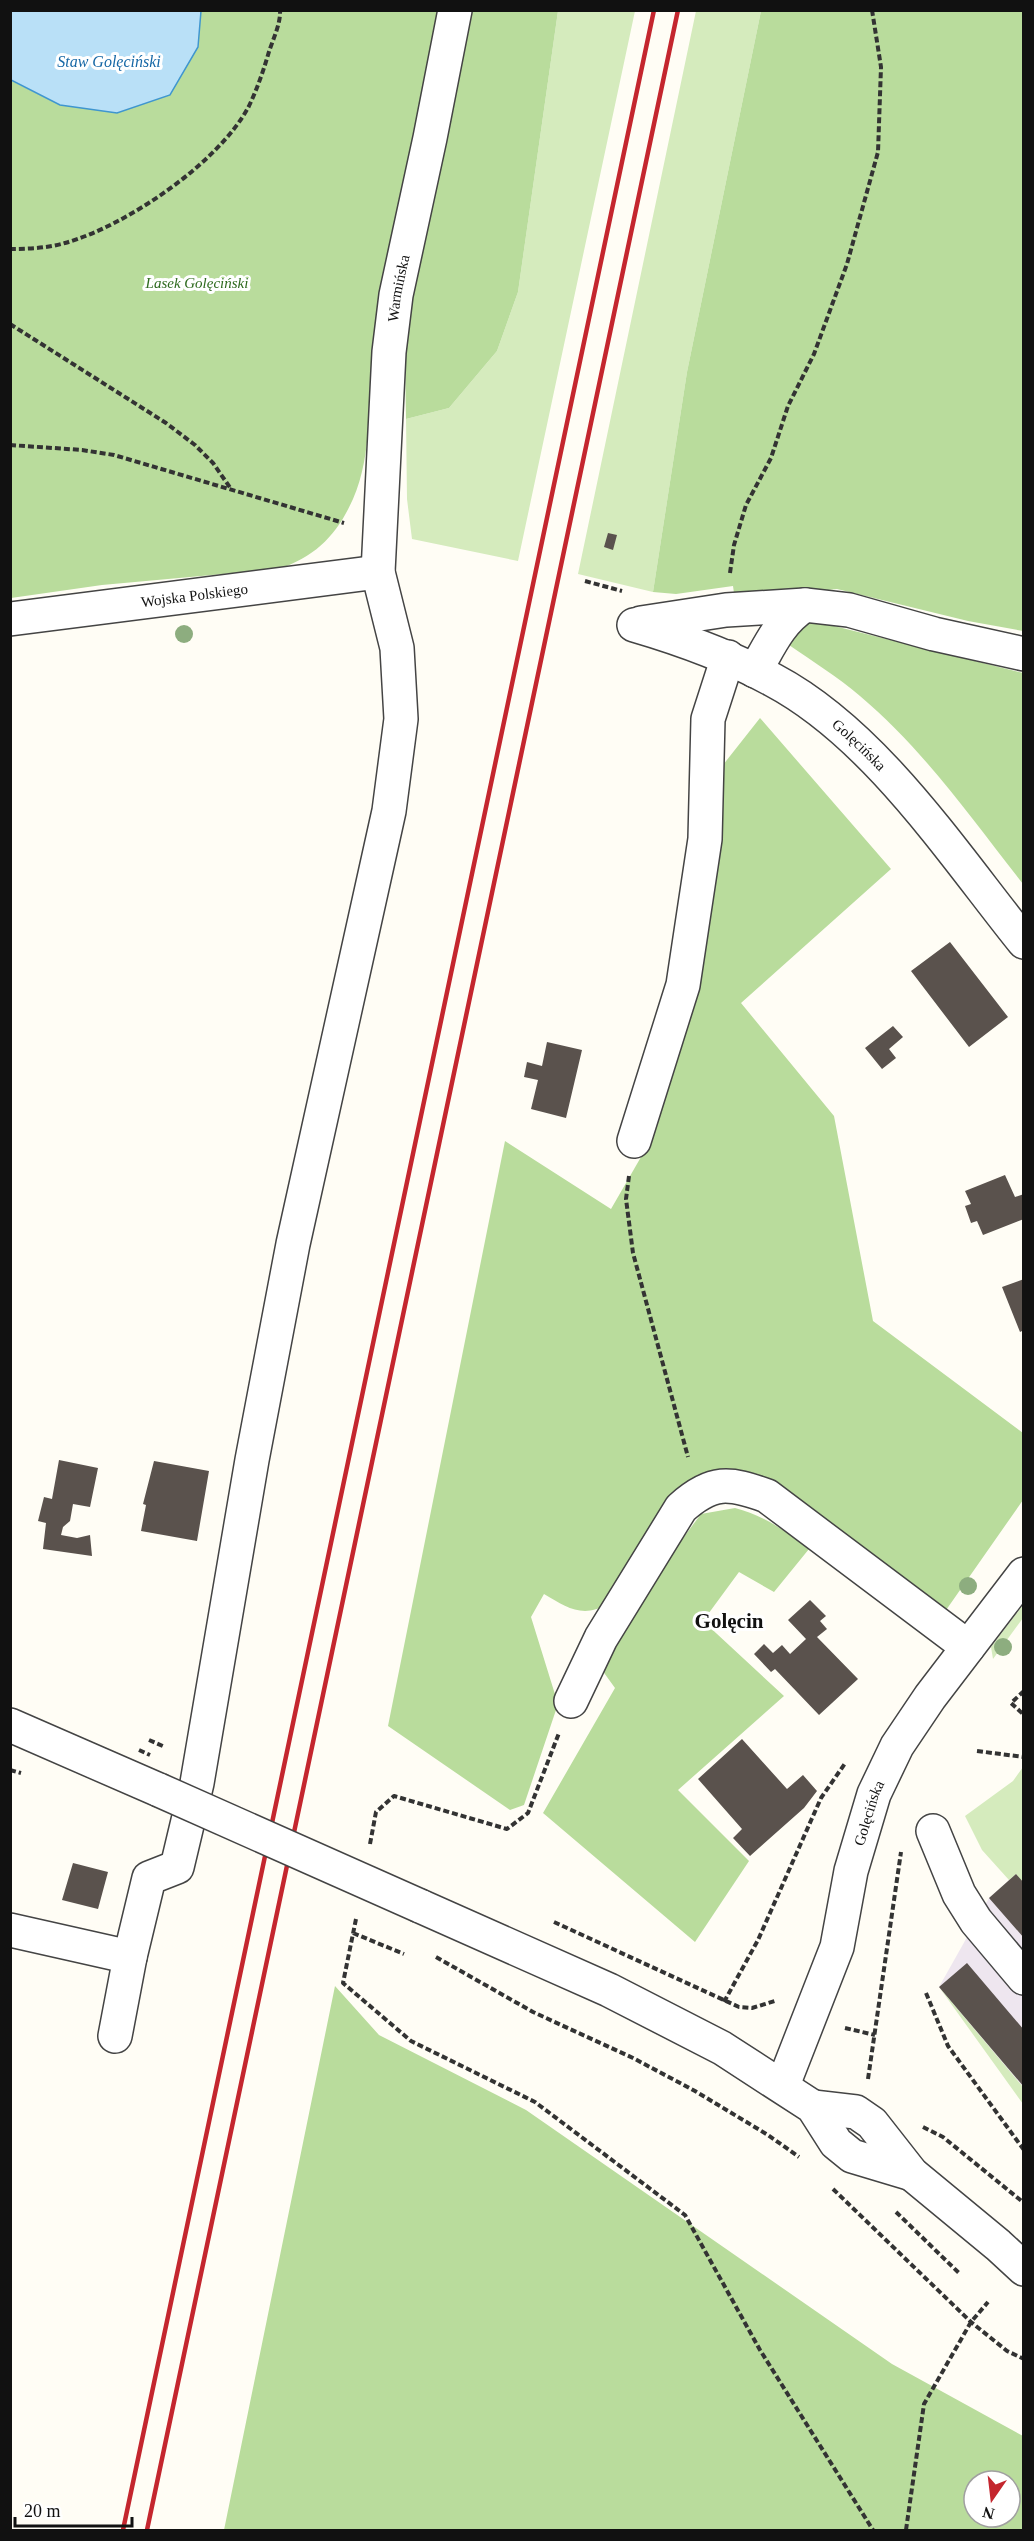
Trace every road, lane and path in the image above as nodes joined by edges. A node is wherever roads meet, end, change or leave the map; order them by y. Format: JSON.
{"nodes":[{"id":1,"x":455,"y":10,"type":"edge"},
{"id":2,"x":872,"y":10,"type":"edge"},
{"id":3,"x":281,"y":12,"type":"edge"},
{"id":4,"x":10,"y":249,"type":"edge"},
{"id":5,"x":10,"y":324,"type":"edge"},
{"id":6,"x":10,"y":445,"type":"edge"},
{"id":7,"x":231,"y":490,"type":"junction"},
{"id":8,"x":380,"y":533,"type":"junction"},
{"id":9,"x":378,"y":572,"type":"junction"},
{"id":10,"x":805,"y":605,"type":"junction"},
{"id":11,"x":726,"y":610,"type":"junction"},
{"id":12,"x":10,"y":619,"type":"edge"},
{"id":13,"x":1023,"y":654,"type":"edge"},
{"id":14,"x":741,"y":664,"type":"junction"},
{"id":15,"x":1023,"y":942,"type":"edge"},
{"id":16,"x":634,"y":1141,"type":"joint"},
{"id":17,"x":698,"y":1493,"type":"junction"},
{"id":18,"x":1023,"y":1574,"type":"edge"},
{"id":19,"x":968,"y":1647,"type":"junction"},
{"id":20,"x":1023,"y":1691,"type":"edge"},
{"id":21,"x":571,"y":1701,"type":"joint"},
{"id":22,"x":1023,"y":1715,"type":"edge"},
{"id":23,"x":10,"y":1725,"type":"edge"},
{"id":24,"x":976,"y":1750,"type":"dead end"},
{"id":25,"x":852,"y":1753,"type":"dead end"},
{"id":26,"x":1023,"y":1757,"type":"edge"},
{"id":27,"x":933,"y":1831,"type":"dead end"},
{"id":28,"x":370,"y":1845,"type":"dead end"},
{"id":29,"x":902,"y":1846,"type":"dead end"},
{"id":30,"x":357,"y":1911,"type":"dead end"},
{"id":31,"x":10,"y":1930,"type":"edge"},
{"id":32,"x":353,"y":1933,"type":"junction"},
{"id":33,"x":430,"y":1953,"type":"dead end"},
{"id":34,"x":404,"y":1954,"type":"dead end"},
{"id":35,"x":130,"y":1957,"type":"junction"},
{"id":36,"x":1023,"y":1978,"type":"edge"},
{"id":37,"x":926,"y":1993,"type":"dead end"},
{"id":38,"x":724,"y":2002,"type":"dead end"},
{"id":39,"x":843,"y":2027,"type":"dead end"},
{"id":40,"x":875,"y":2035,"type":"junction"},
{"id":41,"x":115,"y":2036,"type":"dead end"},
{"id":42,"x":783,"y":2085,"type":"junction"},
{"id":43,"x":867,"y":2087,"type":"dead end"},
{"id":44,"x":920,"y":2126,"type":"dead end"},
{"id":45,"x":1023,"y":2150,"type":"edge"},
{"id":46,"x":801,"y":2159,"type":"dead end"},
{"id":47,"x":830,"y":2187,"type":"dead end"},
{"id":48,"x":1023,"y":2203,"type":"edge"},
{"id":49,"x":895,"y":2211,"type":"dead end"},
{"id":50,"x":1023,"y":2269,"type":"edge"},
{"id":51,"x":960,"y":2274,"type":"dead end"},
{"id":52,"x":988,"y":2302,"type":"dead end"},
{"id":53,"x":972,"y":2322,"type":"junction"},
{"id":54,"x":1023,"y":2359,"type":"edge"},
{"id":55,"x":873,"y":2530,"type":"edge"},
{"id":56,"x":906,"y":2530,"type":"edge"}],
"edges":[{"from":1,"to":8,"type":"street","name":"Warmińska"},
{"from":2,"to":11,"type":"path"},
{"from":3,"to":4,"type":"path"},
{"from":5,"to":7,"type":"path"},
{"from":6,"to":7,"type":"path"},
{"from":7,"to":8,"type":"path"},
{"from":8,"to":9,"type":"street","name":"Warmińska"},
{"from":9,"to":12,"type":"street","name":"Wojska Polskiego"},
{"from":9,"to":35,"type":"street","name":"Warmińska"},
{"from":10,"to":11,"type":"street"},
{"from":10,"to":13,"type":"street"},
{"from":10,"to":14,"type":"street"},
{"from":11,"to":14,"type":"street","name":"Golęcińska"},
{"from":14,"to":15,"type":"street","name":"Golęcińska"},
{"from":14,"to":16,"type":"street"},
{"from":16,"to":17,"type":"path"},
{"from":17,"to":19,"type":"street"},
{"from":17,"to":21,"type":"street"},
{"from":18,"to":19,"type":"street","name":"Golęcińska"},
{"from":19,"to":42,"type":"street","name":"Golęcińska"},
{"from":20,"to":22,"type":"path"},
{"from":21,"to":28,"type":"path"},
{"from":23,"to":42,"type":"street","bridge":true},
{"from":24,"to":26,"type":"path"},
{"from":25,"to":38,"type":"path"},
{"from":27,"to":36,"type":"street"},
{"from":29,"to":40,"type":"path"},
{"from":30,"to":32,"type":"path"},
{"from":31,"to":35,"type":"street"},
{"from":32,"to":34,"type":"path"},
{"from":32,"to":55,"type":"path"},
{"from":33,"to":46,"type":"path"},
{"from":35,"to":41,"type":"street"},
{"from":37,"to":45,"type":"path"},
{"from":39,"to":40,"type":"path"},
{"from":40,"to":43,"type":"path"},
{"from":42,"to":50,"type":"street"},
{"from":44,"to":48,"type":"path"},
{"from":47,"to":53,"type":"path"},
{"from":49,"to":51,"type":"path"},
{"from":52,"to":53,"type":"path"},
{"from":53,"to":54,"type":"path"},
{"from":53,"to":56,"type":"path"}]}
